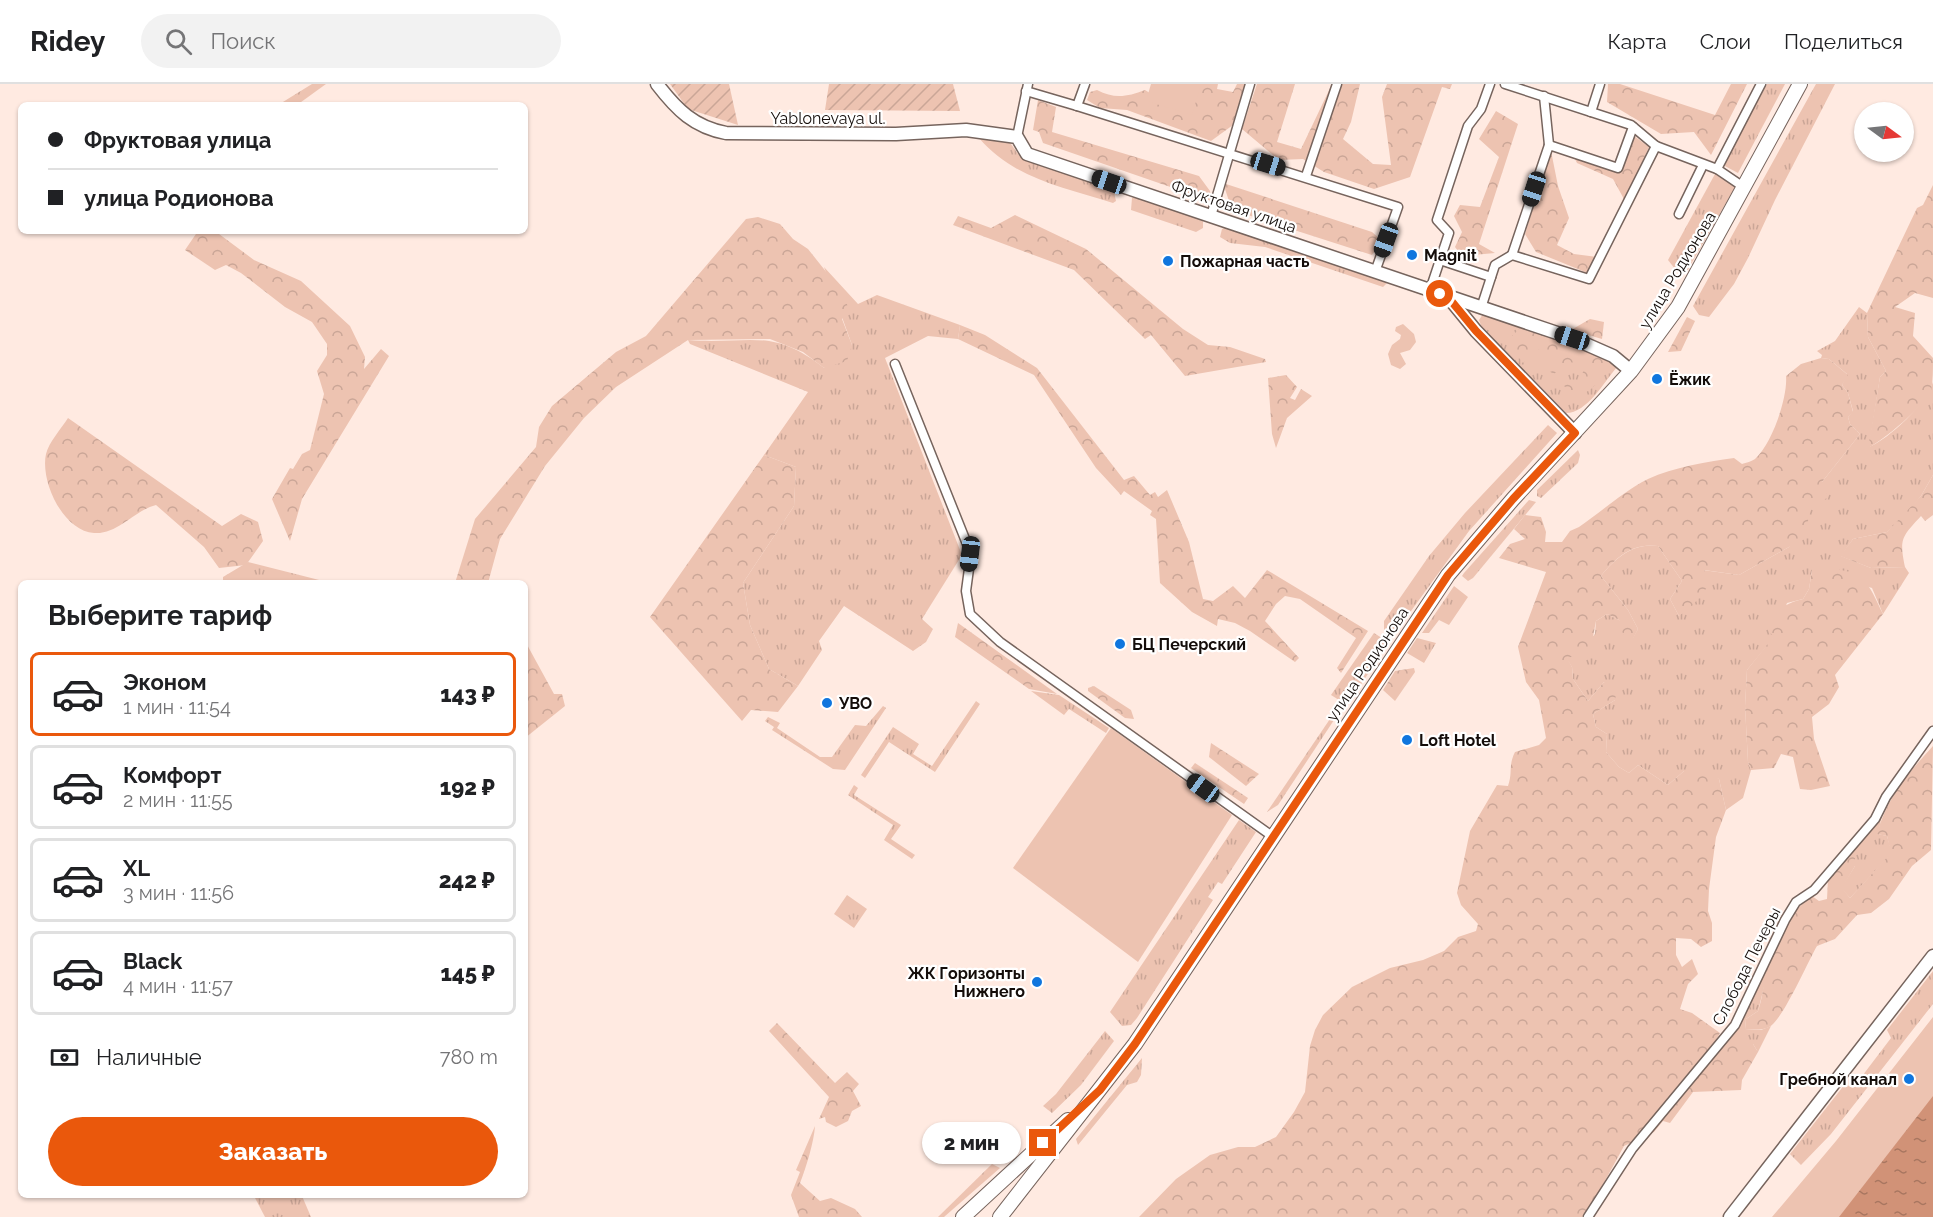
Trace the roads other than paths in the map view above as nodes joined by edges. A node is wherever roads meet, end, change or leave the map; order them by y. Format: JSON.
{"nodes":[{"id":1,"x":657,"y":84,"type":"edge"},
{"id":2,"x":1085,"y":84,"type":"edge"},
{"id":3,"x":1250,"y":84,"type":"edge"},
{"id":4,"x":1337,"y":84,"type":"edge"},
{"id":5,"x":1490,"y":84,"type":"edge"},
{"id":6,"x":1505,"y":84,"type":"edge"},
{"id":7,"x":1600,"y":84,"type":"edge"},
{"id":8,"x":1761,"y":84,"type":"edge"},
{"id":9,"x":1800,"y":84,"type":"edge"},
{"id":10,"x":1027,"y":88,"type":"edge"},
{"id":11,"x":1544,"y":96,"type":"junction"},
{"id":12,"x":1077,"y":106,"type":"junction"},
{"id":13,"x":1591,"y":112,"type":"junction"},
{"id":14,"x":1633,"y":127,"type":"junction"},
{"id":15,"x":1017,"y":137,"type":"junction"},
{"id":16,"x":1549,"y":145,"type":"junction"},
{"id":17,"x":1656,"y":146,"type":"junction"},
{"id":18,"x":1230,"y":152,"type":"junction"},
{"id":19,"x":1703,"y":165,"type":"junction"},
{"id":20,"x":1718,"y":169,"type":"junction"},
{"id":21,"x":1306,"y":176,"type":"junction"},
{"id":22,"x":1745,"y":188,"type":"junction"},
{"id":23,"x":1678,"y":214,"type":"dead end"},
{"id":24,"x":1211,"y":216,"type":"junction"},
{"id":25,"x":1512,"y":255,"type":"junction"},
{"id":26,"x":1440,"y":260,"type":"junction"},
{"id":27,"x":1375,"y":272,"type":"junction"},
{"id":28,"x":1491,"y":277,"type":"junction"},
{"id":29,"x":1430,"y":290,"type":"junction"},
{"id":30,"x":1448,"y":297,"type":"junction"},
{"id":31,"x":1481,"y":308,"type":"junction"},
{"id":32,"x":1471,"y":325,"type":"junction"},
{"id":33,"x":895,"y":364,"type":"dead end"},
{"id":34,"x":1632,"y":370,"type":"junction"},
{"id":35,"x":1575,"y":433,"type":"junction"},
{"id":36,"x":1933,"y":731,"type":"edge"},
{"id":37,"x":1272,"y":836,"type":"junction"},
{"id":38,"x":1933,"y":956,"type":"edge"},
{"id":39,"x":1100,"y":1090,"type":"junction"},
{"id":40,"x":963,"y":1217,"type":"edge"},
{"id":41,"x":1000,"y":1217,"type":"edge"},
{"id":42,"x":1588,"y":1217,"type":"edge"},
{"id":43,"x":1730,"y":1217,"type":"edge"}],
"edges":[{"from":1,"to":15,"type":"street","name":"Yablonevaya ul."},
{"from":2,"to":12,"type":"street"},
{"from":3,"to":18,"type":"street"},
{"from":4,"to":21,"type":"street"},
{"from":5,"to":26,"type":"street"},
{"from":6,"to":11,"type":"street"},
{"from":7,"to":13,"type":"street"},
{"from":8,"to":20,"type":"street"},
{"from":9,"to":22,"type":"main road","name":"улица Родионова"},
{"from":10,"to":12,"type":"street"},
{"from":10,"to":15,"type":"street"},
{"from":11,"to":13,"type":"street"},
{"from":11,"to":16,"type":"street"},
{"from":12,"to":18,"type":"street"},
{"from":13,"to":14,"type":"street"},
{"from":14,"to":16,"type":"street"},
{"from":14,"to":17,"type":"street"},
{"from":15,"to":24,"type":"street","name":"Фруктовая улица"},
{"from":16,"to":25,"type":"street"},
{"from":17,"to":19,"type":"street"},
{"from":17,"to":25,"type":"street"},
{"from":18,"to":21,"type":"street"},
{"from":18,"to":24,"type":"street"},
{"from":19,"to":20,"type":"street"},
{"from":19,"to":23,"type":"street"},
{"from":20,"to":22,"type":"street"},
{"from":21,"to":27,"type":"street"},
{"from":22,"to":34,"type":"main road","name":"улица Родионова"},
{"from":24,"to":27,"type":"street","name":"Фруктовая улица"},
{"from":25,"to":28,"type":"street"},
{"from":26,"to":28,"type":"street"},
{"from":26,"to":29,"type":"street"},
{"from":27,"to":29,"type":"street","name":"Фруктовая улица"},
{"from":28,"to":31,"type":"street"},
{"from":29,"to":30,"type":"street","name":"Фруктовая улица"},
{"from":30,"to":31,"type":"street","name":"Фруктовая улица"},
{"from":30,"to":32,"type":"street","name":"Фруктовая улица"},
{"from":31,"to":32,"type":"street"},
{"from":31,"to":34,"type":"street","name":"Фруктовая улица"},
{"from":32,"to":35,"type":"street","name":"Фруктовая улица"},
{"from":33,"to":37,"type":"street"},
{"from":34,"to":35,"type":"main road","name":"улица Родионова"},
{"from":35,"to":37,"type":"main road","name":"улица Родионова"},
{"from":36,"to":42,"type":"street","name":"Слобода Печеры"},
{"from":37,"to":39,"type":"main road","name":"улица Родионова"},
{"from":38,"to":43,"type":"street"},
{"from":39,"to":40,"type":"main road","name":"улица Родионова"},
{"from":39,"to":41,"type":"main road","name":"улица Родионова"}]}
